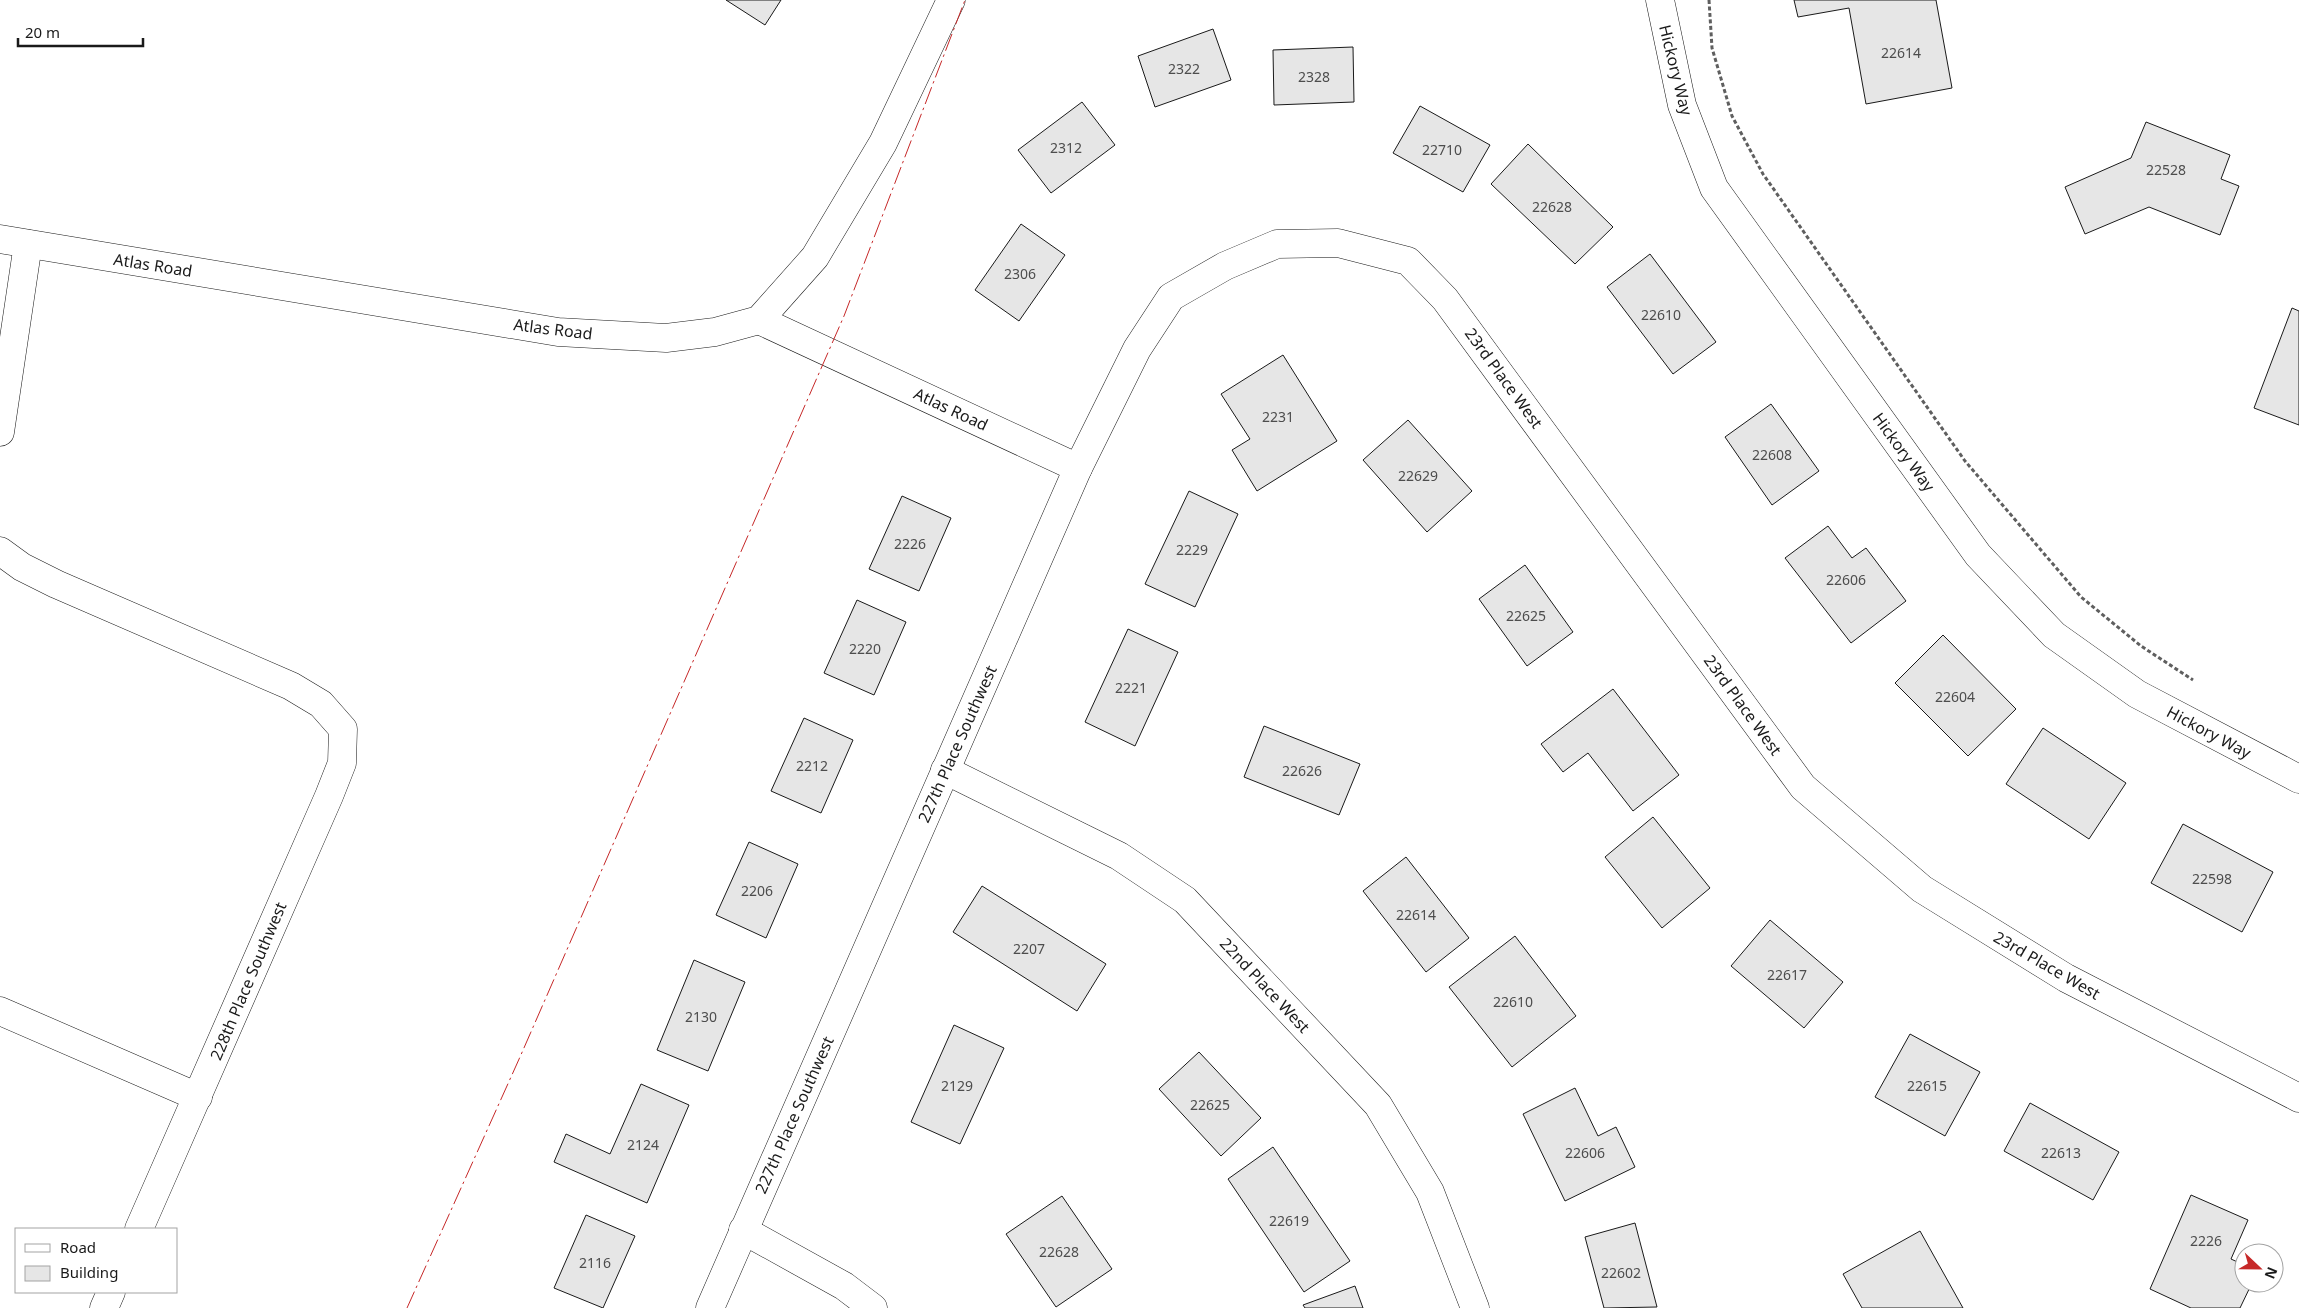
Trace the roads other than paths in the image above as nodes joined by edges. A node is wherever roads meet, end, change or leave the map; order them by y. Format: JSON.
{"nodes":[{"id":1,"x":950,"y":0,"type":"edge"},
{"id":2,"x":1660,"y":0,"type":"edge"},
{"id":3,"x":0,"y":240,"type":"edge"},
{"id":4,"x":28,"y":244,"type":"junction"},
{"id":5,"x":1277,"y":244,"type":"joint"},
{"id":6,"x":760,"y":320,"type":"junction"},
{"id":7,"x":0,"y":432,"type":"edge"},
{"id":8,"x":1078,"y":468,"type":"junction"},
{"id":9,"x":0,"y":551,"type":"edge"},
{"id":10,"x":946,"y":770,"type":"junction"},
{"id":11,"x":2299,"y":779,"type":"edge"},
{"id":12,"x":0,"y":1011,"type":"edge"},
{"id":13,"x":198,"y":1097,"type":"junction"},
{"id":14,"x":2299,"y":1098,"type":"edge"},
{"id":15,"x":139,"y":1228,"type":"edge"},
{"id":16,"x":743,"y":1230,"type":"junction"},
{"id":17,"x":111,"y":1293,"type":"edge"},
{"id":18,"x":104,"y":1308,"type":"edge"},
{"id":19,"x":710,"y":1308,"type":"edge"},
{"id":20,"x":873,"y":1308,"type":"edge"},
{"id":21,"x":1475,"y":1308,"type":"edge"}],
"edges":[{"from":1,"to":6,"type":"street"},
{"from":2,"to":11,"type":"street","name":"Hickory Way"},
{"from":3,"to":4,"type":"street","name":"Atlas Road"},
{"from":4,"to":6,"type":"street","name":"Atlas Road"},
{"from":4,"to":7,"type":"street"},
{"from":5,"to":8,"type":"street","name":"227th Place Southwest"},
{"from":5,"to":14,"type":"street","name":"23rd Place West"},
{"from":6,"to":8,"type":"street","name":"Atlas Road"},
{"from":8,"to":10,"type":"street","name":"227th Place Southwest"},
{"from":9,"to":13,"type":"street","name":"228th Place Southwest"},
{"from":10,"to":16,"type":"street","name":"227th Place Southwest"},
{"from":10,"to":21,"type":"street","name":"22nd Place West"},
{"from":12,"to":13,"type":"street"},
{"from":13,"to":15,"type":"street","name":"228th Place Southwest"},
{"from":16,"to":19,"type":"street","name":"227th Place Southwest"},
{"from":16,"to":20,"type":"street"},
{"from":17,"to":18,"type":"street"}]}
